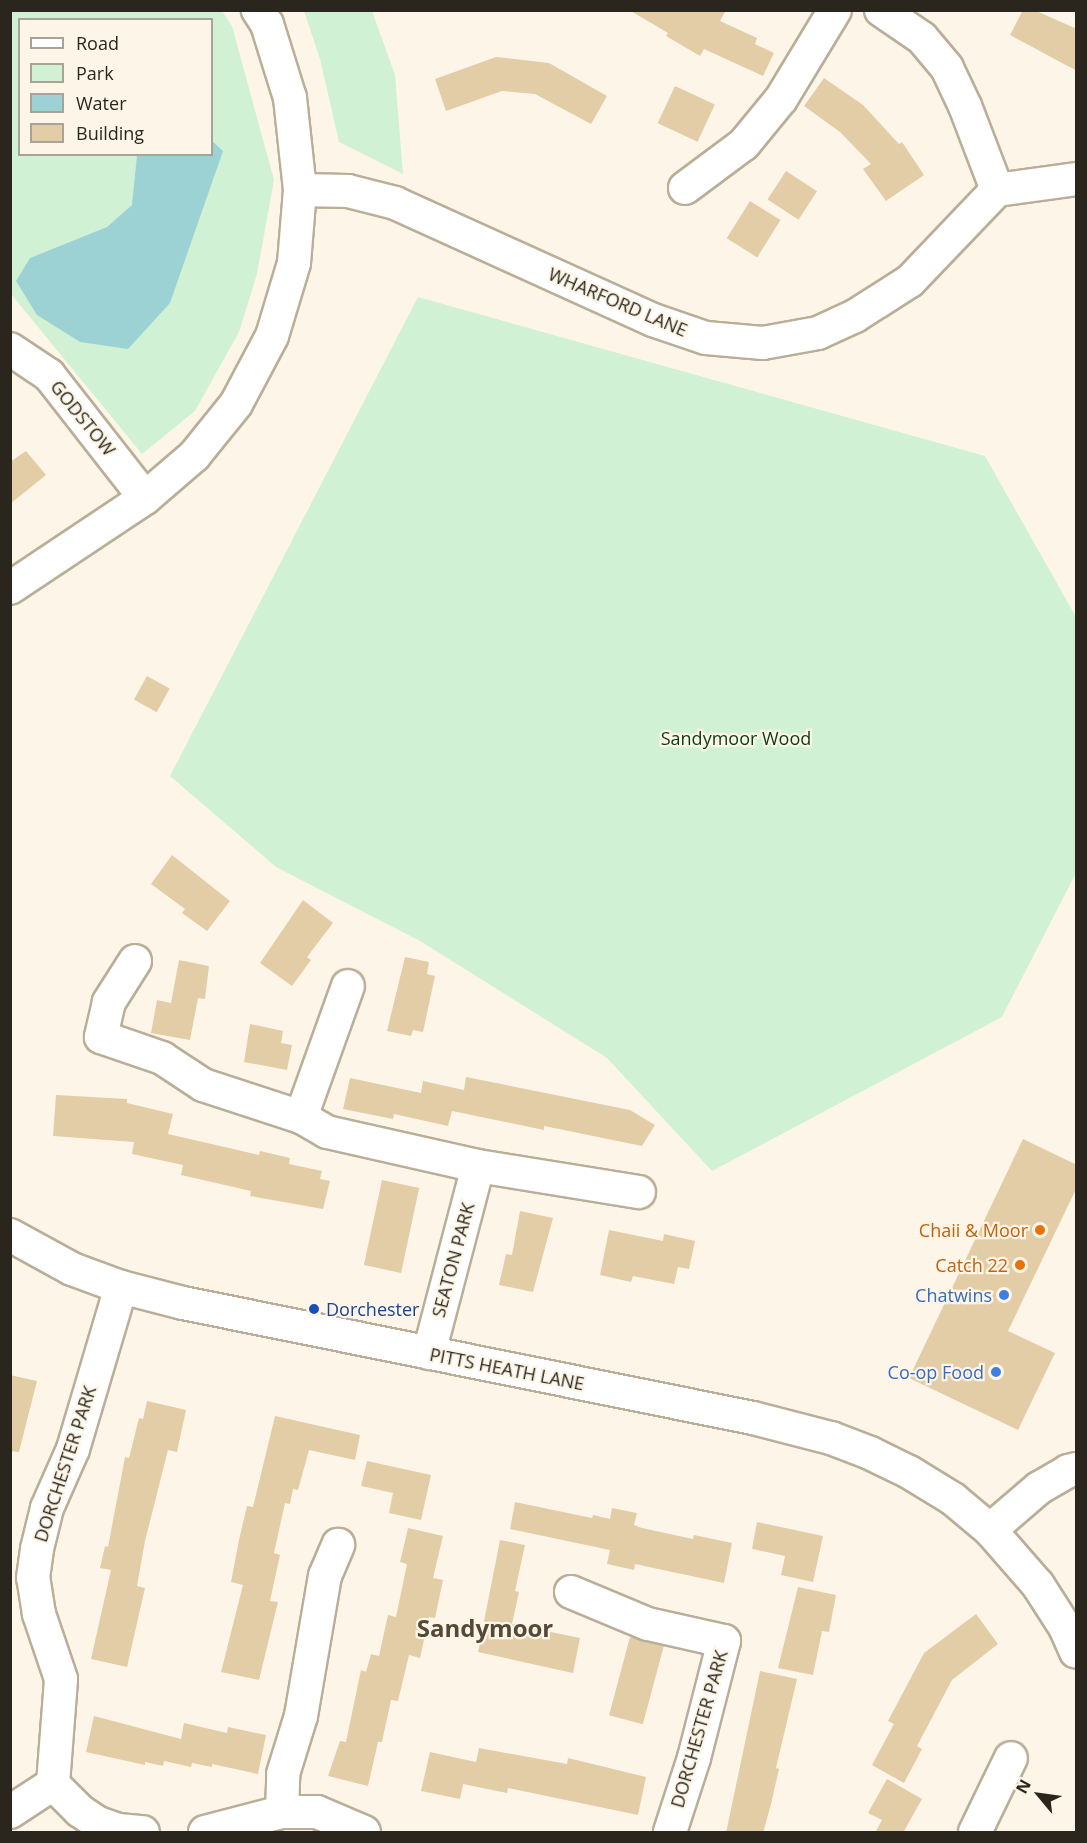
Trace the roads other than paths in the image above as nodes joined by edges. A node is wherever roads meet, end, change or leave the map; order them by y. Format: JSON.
{"nodes":[{"id":1,"x":258,"y":10,"type":"edge"},
{"id":2,"x":835,"y":10,"type":"edge"},
{"id":3,"x":881,"y":10,"type":"edge"},
{"id":4,"x":1077,"y":178,"type":"edge"},
{"id":5,"x":685,"y":188,"type":"dead end"},
{"id":6,"x":300,"y":190,"type":"junction"},
{"id":7,"x":997,"y":190,"type":"junction"},
{"id":8,"x":10,"y":349,"type":"edge"},
{"id":9,"x":145,"y":498,"type":"junction"},
{"id":10,"x":10,"y":588,"type":"edge"},
{"id":11,"x":135,"y":961,"type":"dead end"},
{"id":12,"x":348,"y":986,"type":"dead end"},
{"id":13,"x":301,"y":1117,"type":"junction"},
{"id":14,"x":478,"y":1166,"type":"junction"},
{"id":15,"x":639,"y":1192,"type":"dead end"},
{"id":16,"x":10,"y":1235,"type":"edge"},
{"id":17,"x":121,"y":1287,"type":"junction"},
{"id":18,"x":429,"y":1353,"type":"junction"},
{"id":19,"x":1077,"y":1469,"type":"edge"},
{"id":20,"x":990,"y":1530,"type":"junction"},
{"id":21,"x":338,"y":1545,"type":"dead end"},
{"id":22,"x":571,"y":1592,"type":"dead end"},
{"id":23,"x":1077,"y":1652,"type":"edge"},
{"id":24,"x":1011,"y":1758,"type":"dead end"},
{"id":25,"x":53,"y":1785,"type":"junction"},
{"id":26,"x":10,"y":1812,"type":"edge"},
{"id":27,"x":282,"y":1812,"type":"junction"},
{"id":28,"x":240,"y":1828,"type":"edge"},
{"id":29,"x":143,"y":1833,"type":"edge"},
{"id":30,"x":205,"y":1833,"type":"edge"},
{"id":31,"x":364,"y":1833,"type":"edge"},
{"id":32,"x":670,"y":1833,"type":"edge"},
{"id":33,"x":975,"y":1833,"type":"edge"}],
"edges":[{"from":1,"to":6,"type":"street"},
{"from":2,"to":5,"type":"street"},
{"from":3,"to":7,"type":"street"},
{"from":4,"to":7,"type":"street"},
{"from":6,"to":7,"type":"street","name":"WHARFORD LANE"},
{"from":6,"to":9,"type":"street"},
{"from":8,"to":9,"type":"street","name":"GODSTOW"},
{"from":9,"to":10,"type":"street"},
{"from":11,"to":13,"type":"street"},
{"from":12,"to":13,"type":"street"},
{"from":13,"to":14,"type":"street"},
{"from":14,"to":15,"type":"street"},
{"from":14,"to":18,"type":"street","name":"SEATON PARK"},
{"from":16,"to":17,"type":"street","name":"PITTS HEATH LANE"},
{"from":17,"to":18,"type":"street","name":"PITTS HEATH LANE"},
{"from":17,"to":25,"type":"street","name":"DORCHESTER PARK"},
{"from":18,"to":20,"type":"street","name":"PITTS HEATH LANE"},
{"from":19,"to":20,"type":"street"},
{"from":20,"to":23,"type":"street","name":"PITTS HEATH LANE"},
{"from":21,"to":27,"type":"street"},
{"from":22,"to":32,"type":"street","name":"DORCHESTER PARK"},
{"from":24,"to":33,"type":"street"},
{"from":25,"to":26,"type":"street"},
{"from":25,"to":29,"type":"street"},
{"from":27,"to":28,"type":"street"},
{"from":27,"to":31,"type":"street"},
{"from":28,"to":30,"type":"street"}]}
